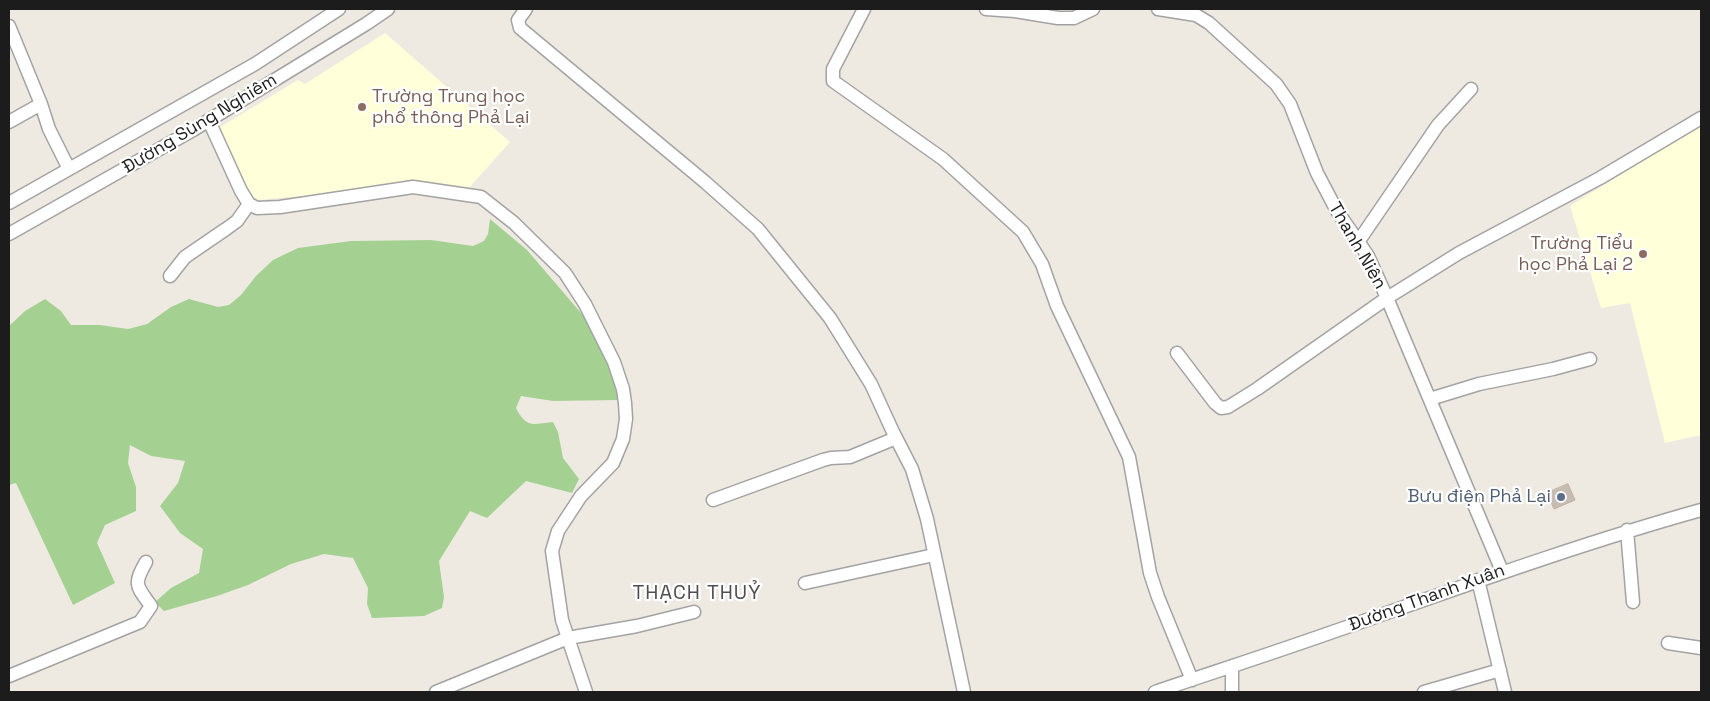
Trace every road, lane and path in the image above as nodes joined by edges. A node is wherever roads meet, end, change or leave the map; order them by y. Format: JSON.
{"nodes":[{"id":1,"x":339,"y":9,"type":"edge"},
{"id":2,"x":388,"y":9,"type":"edge"},
{"id":3,"x":526,"y":9,"type":"edge"},
{"id":4,"x":864,"y":9,"type":"edge"},
{"id":5,"x":986,"y":9,"type":"edge"},
{"id":6,"x":1093,"y":9,"type":"edge"},
{"id":7,"x":1158,"y":9,"type":"edge"},
{"id":8,"x":1209,"y":9,"type":"edge"},
{"id":9,"x":1209,"y":23,"type":"junction"},
{"id":10,"x":9,"y":26,"type":"edge"},
{"id":11,"x":1471,"y":89,"type":"dead end"},
{"id":12,"x":41,"y":104,"type":"junction"},
{"id":13,"x":1701,"y":118,"type":"edge"},
{"id":14,"x":209,"y":121,"type":"junction"},
{"id":15,"x":9,"y":122,"type":"edge"},
{"id":16,"x":69,"y":169,"type":"junction"},
{"id":17,"x":9,"y":203,"type":"edge"},
{"id":18,"x":249,"y":204,"type":"junction"},
{"id":19,"x":9,"y":234,"type":"edge"},
{"id":20,"x":1358,"y":242,"type":"junction"},
{"id":21,"x":170,"y":276,"type":"dead end"},
{"id":22,"x":1387,"y":298,"type":"junction"},
{"id":23,"x":1176,"y":353,"type":"dead end"},
{"id":24,"x":1590,"y":359,"type":"dead end"},
{"id":25,"x":1430,"y":399,"type":"junction"},
{"id":26,"x":896,"y":438,"type":"junction"},
{"id":27,"x":713,"y":500,"type":"dead end"},
{"id":28,"x":1701,"y":510,"type":"edge"},
{"id":29,"x":1627,"y":530,"type":"junction"},
{"id":30,"x":934,"y":555,"type":"junction"},
{"id":31,"x":146,"y":562,"type":"dead end"},
{"id":32,"x":1502,"y":571,"type":"junction"},
{"id":33,"x":1478,"y":580,"type":"junction"},
{"id":34,"x":805,"y":584,"type":"dead end"},
{"id":35,"x":1633,"y":602,"type":"dead end"},
{"id":36,"x":694,"y":612,"type":"dead end"},
{"id":37,"x":568,"y":638,"type":"junction"},
{"id":38,"x":1668,"y":643,"type":"dead end"},
{"id":39,"x":1701,"y":648,"type":"edge"},
{"id":40,"x":1232,"y":666,"type":"junction"},
{"id":41,"x":1500,"y":670,"type":"junction"},
{"id":42,"x":9,"y":675,"type":"edge"},
{"id":43,"x":1192,"y":680,"type":"junction"},
{"id":44,"x":436,"y":692,"type":"edge"},
{"id":45,"x":586,"y":692,"type":"edge"},
{"id":46,"x":964,"y":692,"type":"edge"},
{"id":47,"x":1155,"y":692,"type":"edge"},
{"id":48,"x":1232,"y":692,"type":"edge"},
{"id":49,"x":1424,"y":692,"type":"edge"},
{"id":50,"x":1505,"y":692,"type":"edge"}],
"edges":[{"from":1,"to":16,"type":"street","name":"Đường Sùng Nghiêm"},
{"from":2,"to":14,"type":"street","name":"Đường Sùng Nghiêm"},
{"from":3,"to":26,"type":"street"},
{"from":4,"to":43,"type":"street"},
{"from":5,"to":6,"type":"street"},
{"from":7,"to":9,"type":"street","name":"Thanh Niên"},
{"from":8,"to":9,"type":"street"},
{"from":9,"to":20,"type":"street","name":"Thanh Niên"},
{"from":10,"to":12,"type":"street"},
{"from":11,"to":20,"type":"street"},
{"from":12,"to":15,"type":"street"},
{"from":12,"to":16,"type":"street"},
{"from":13,"to":22,"type":"street"},
{"from":14,"to":18,"type":"street"},
{"from":14,"to":19,"type":"street","name":"Đường Sùng Nghiêm"},
{"from":16,"to":17,"type":"street","name":"Đường Sùng Nghiêm"},
{"from":18,"to":21,"type":"street"},
{"from":18,"to":37,"type":"street"},
{"from":20,"to":22,"type":"street","name":"Thanh Niên"},
{"from":22,"to":23,"type":"street"},
{"from":22,"to":25,"type":"street","name":"Thanh Niên"},
{"from":24,"to":25,"type":"street"},
{"from":25,"to":32,"type":"street","name":"Thanh Niên"},
{"from":26,"to":27,"type":"street"},
{"from":26,"to":30,"type":"street"},
{"from":28,"to":29,"type":"street","name":"Đường Thanh Xuân"},
{"from":29,"to":32,"type":"street","name":"Đường Thanh Xuân"},
{"from":29,"to":35,"type":"street"},
{"from":30,"to":34,"type":"street"},
{"from":30,"to":46,"type":"street"},
{"from":31,"to":42,"type":"street"},
{"from":32,"to":33,"type":"street","name":"Đường Thanh Xuân"},
{"from":33,"to":40,"type":"street","name":"Đường Thanh Xuân"},
{"from":33,"to":41,"type":"street"},
{"from":36,"to":37,"type":"street"},
{"from":37,"to":44,"type":"street"},
{"from":37,"to":45,"type":"street"},
{"from":38,"to":39,"type":"street"},
{"from":40,"to":43,"type":"street","name":"Đường Thanh Xuân"},
{"from":40,"to":48,"type":"street"},
{"from":41,"to":49,"type":"street"},
{"from":41,"to":50,"type":"street"},
{"from":43,"to":47,"type":"street","name":"Đường Thanh Xuân"}]}
